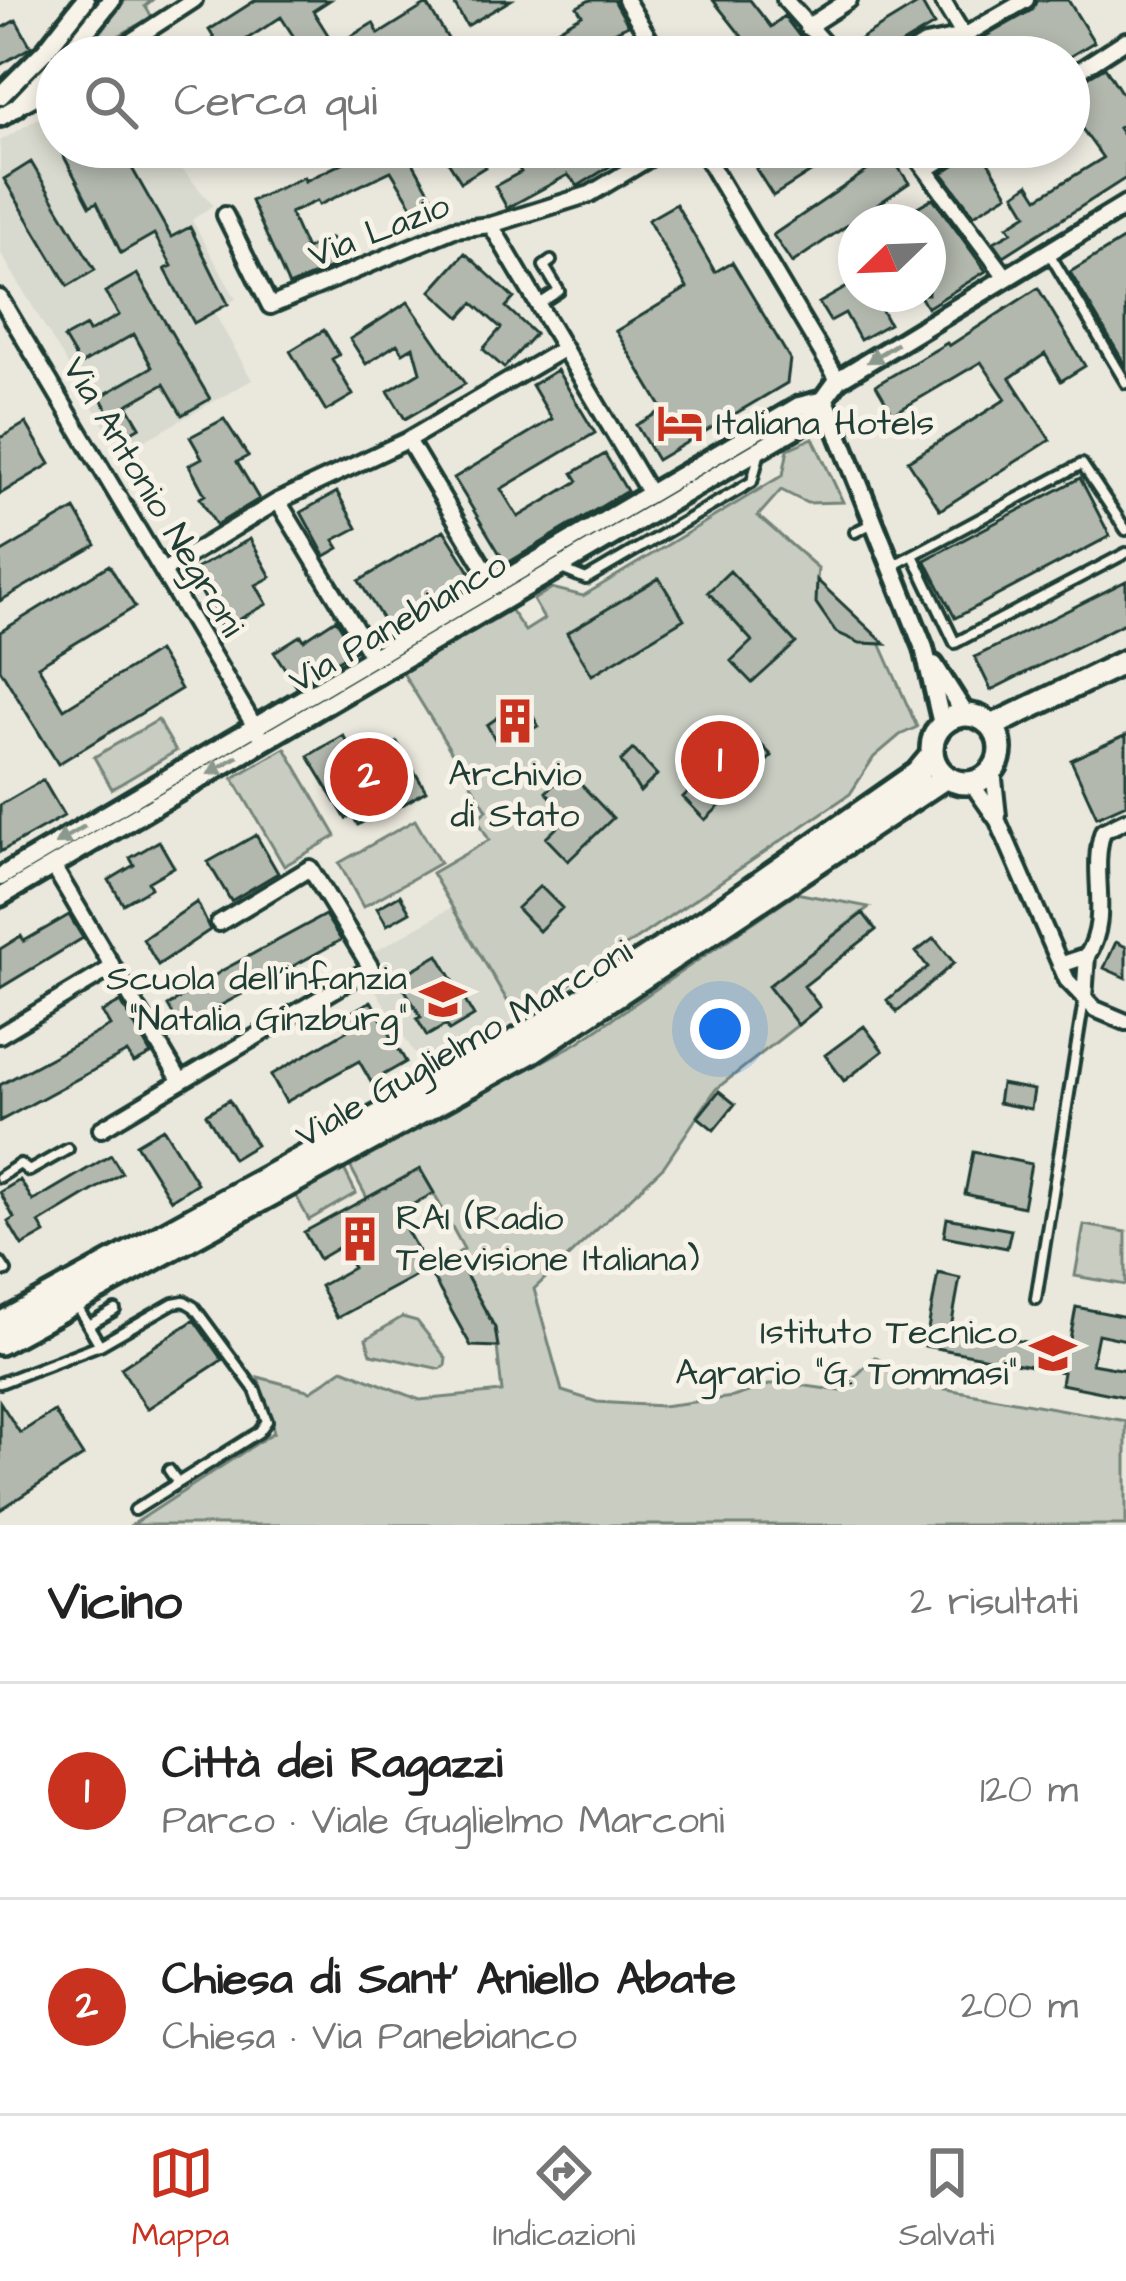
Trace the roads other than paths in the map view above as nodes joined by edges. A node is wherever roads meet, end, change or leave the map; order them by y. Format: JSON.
{"nodes":[{"id":1,"x":85,"y":0,"type":"edge"},
{"id":2,"x":111,"y":0,"type":"edge"},
{"id":3,"x":194,"y":0,"type":"edge"},
{"id":4,"x":626,"y":0,"type":"edge"},
{"id":5,"x":785,"y":0,"type":"edge"},
{"id":6,"x":849,"y":0,"type":"edge"},
{"id":7,"x":942,"y":0,"type":"edge"},
{"id":8,"x":1026,"y":0,"type":"edge"},
{"id":9,"x":807,"y":27,"type":"junction"},
{"id":10,"x":57,"y":36,"type":"edge"},
{"id":11,"x":87,"y":36,"type":"edge"},
{"id":12,"x":138,"y":36,"type":"edge"},
{"id":13,"x":647,"y":36,"type":"edge"},
{"id":14,"x":816,"y":36,"type":"edge"},
{"id":15,"x":964,"y":36,"type":"joint"},
{"id":16,"x":1126,"y":40,"type":"edge"},
{"id":17,"x":36,"y":62,"type":"edge"},
{"id":18,"x":1090,"y":63,"type":"edge"},
{"id":19,"x":36,"y":79,"type":"edge"},
{"id":20,"x":36,"y":91,"type":"edge"},
{"id":21,"x":7,"y":99,"type":"edge"},
{"id":22,"x":0,"y":117,"type":"edge"},
{"id":23,"x":633,"y":168,"type":"edge"},
{"id":24,"x":709,"y":168,"type":"edge"},
{"id":25,"x":929,"y":168,"type":"edge"},
{"id":26,"x":926,"y":170,"type":"joint"},
{"id":27,"x":1126,"y":205,"type":"edge"},
{"id":28,"x":225,"y":214,"type":"dead end"},
{"id":29,"x":491,"y":225,"type":"junction"},
{"id":30,"x":1048,"y":252,"type":"junction"},
{"id":31,"x":551,"y":261,"type":"dead end"},
{"id":32,"x":1006,"y":277,"type":"junction"},
{"id":33,"x":0,"y":298,"type":"edge"},
{"id":34,"x":538,"y":304,"type":"junction"},
{"id":35,"x":563,"y":349,"type":"junction"},
{"id":36,"x":838,"y":380,"type":"junction"},
{"id":37,"x":1126,"y":383,"type":"edge"},
{"id":38,"x":825,"y":400,"type":"junction"},
{"id":39,"x":408,"y":440,"type":"junction"},
{"id":40,"x":650,"y":494,"type":"junction"},
{"id":41,"x":278,"y":501,"type":"junction"},
{"id":42,"x":873,"y":523,"type":"junction"},
{"id":43,"x":1126,"y":530,"type":"edge"},
{"id":44,"x":855,"y":532,"type":"dead end"},
{"id":45,"x":1126,"y":553,"type":"edge"},
{"id":46,"x":913,"y":555,"type":"junction"},
{"id":47,"x":890,"y":567,"type":"junction"},
{"id":48,"x":163,"y":571,"type":"junction"},
{"id":49,"x":494,"y":584,"type":"junction"},
{"id":50,"x":924,"y":648,"type":"junction"},
{"id":51,"x":372,"y":656,"type":"junction"},
{"id":52,"x":1126,"y":662,"type":"edge"},
{"id":53,"x":965,"y":714,"type":"junction"},
{"id":54,"x":942,"y":724,"type":"junction"},
{"id":55,"x":259,"y":733,"type":"junction"},
{"id":56,"x":996,"y":733,"type":"junction"},
{"id":57,"x":932,"y":755,"type":"junction"},
{"id":58,"x":994,"y":770,"type":"junction"},
{"id":59,"x":946,"y":777,"type":"junction"},
{"id":60,"x":972,"y":784,"type":"junction"},
{"id":61,"x":998,"y":820,"type":"junction"},
{"id":62,"x":1126,"y":820,"type":"edge"},
{"id":63,"x":53,"y":866,"type":"junction"},
{"id":64,"x":0,"y":877,"type":"edge"},
{"id":65,"x":0,"y":897,"type":"edge"},
{"id":66,"x":219,"y":923,"type":"dead end"},
{"id":67,"x":1088,"y":956,"type":"junction"},
{"id":68,"x":1060,"y":964,"type":"junction"},
{"id":69,"x":113,"y":968,"type":"junction"},
{"id":70,"x":1084,"y":998,"type":"junction"},
{"id":71,"x":1126,"y":1022,"type":"edge"},
{"id":72,"x":0,"y":1035,"type":"edge"},
{"id":73,"x":180,"y":1080,"type":"junction"},
{"id":74,"x":101,"y":1129,"type":"dead end"},
{"id":75,"x":68,"y":1149,"type":"dead end"},
{"id":76,"x":0,"y":1177,"type":"edge"},
{"id":77,"x":1036,"y":1299,"type":"dead end"},
{"id":78,"x":75,"y":1302,"type":"junction"},
{"id":79,"x":115,"y":1310,"type":"dead end"},
{"id":80,"x":88,"y":1325,"type":"junction"},
{"id":81,"x":1,"y":1338,"type":"edge"},
{"id":82,"x":100,"y":1345,"type":"junction"},
{"id":83,"x":0,"y":1383,"type":"edge"},
{"id":84,"x":169,"y":1470,"type":"dead end"},
{"id":85,"x":178,"y":1483,"type":"junction"},
{"id":86,"x":135,"y":1510,"type":"dead end"}],
"edges":[{"from":1,"to":10,"type":"street"},
{"from":2,"to":11,"type":"street"},
{"from":3,"to":12,"type":"street"},
{"from":4,"to":13,"type":"street"},
{"from":5,"to":9,"type":"street"},
{"from":6,"to":9,"type":"street"},
{"from":7,"to":15,"type":"street"},
{"from":8,"to":15,"type":"street"},
{"from":9,"to":14,"type":"street"},
{"from":16,"to":18,"type":"street"},
{"from":17,"to":21,"type":"street"},
{"from":19,"to":21,"type":"street"},
{"from":20,"to":21,"type":"street"},
{"from":21,"to":22,"type":"street"},
{"from":23,"to":29,"type":"street","name":"Via Lazio"},
{"from":24,"to":36,"type":"street"},
{"from":25,"to":26,"type":"street"},
{"from":26,"to":32,"type":"street"},
{"from":27,"to":30,"type":"street","name":"Via Panebianco"},
{"from":28,"to":29,"type":"street","name":"Via Lazio"},
{"from":29,"to":34,"type":"street"},
{"from":30,"to":32,"type":"street","name":"Via Panebianco"},
{"from":30,"to":37,"type":"lane"},
{"from":31,"to":34,"type":"lane"},
{"from":32,"to":36,"type":"street","name":"Via Panebianco","one_way":true},
{"from":33,"to":48,"type":"street","name":"Via Antonio Negroni"},
{"from":34,"to":35,"type":"street"},
{"from":35,"to":39,"type":"street"},
{"from":35,"to":40,"type":"street"},
{"from":36,"to":38,"type":"street","name":"Via Panebianco"},
{"from":38,"to":40,"type":"street","name":"Via Panebianco"},
{"from":38,"to":42,"type":"street"},
{"from":38,"to":55,"type":"street","name":"Via Panebianco"},
{"from":39,"to":41,"type":"street"},
{"from":39,"to":49,"type":"street"},
{"from":40,"to":49,"type":"street","name":"Via Panebianco"},
{"from":41,"to":48,"type":"street"},
{"from":41,"to":51,"type":"street"},
{"from":42,"to":44,"type":"lane"},
{"from":42,"to":47,"type":"street"},
{"from":43,"to":46,"type":"lane"},
{"from":45,"to":46,"type":"lane"},
{"from":46,"to":47,"type":"lane"},
{"from":47,"to":50,"type":"street"},
{"from":48,"to":55,"type":"street","name":"Via Antonio Negroni"},
{"from":49,"to":51,"type":"street","name":"Via Panebianco"},
{"from":50,"to":53,"type":"street"},
{"from":50,"to":54,"type":"street"},
{"from":51,"to":55,"type":"street","name":"Via Panebianco"},
{"from":52,"to":56,"type":"main road"},
{"from":53,"to":54,"type":"main road"},
{"from":53,"to":56,"type":"main road"},
{"from":54,"to":57,"type":"main road"},
{"from":55,"to":63,"type":"street","name":"Via Panebianco","one_way":true},
{"from":55,"to":64,"type":"street","name":"Via Panebianco","one_way":true},
{"from":56,"to":58,"type":"main road"},
{"from":57,"to":59,"type":"main road"},
{"from":57,"to":81,"type":"main road","name":"Viale Guglielmo Marconi"},
{"from":58,"to":60,"type":"main road"},
{"from":58,"to":61,"type":"street"},
{"from":59,"to":60,"type":"main road"},
{"from":59,"to":78,"type":"main road","name":"Viale Guglielmo Marconi"},
{"from":60,"to":61,"type":"street"},
{"from":61,"to":68,"type":"street"},
{"from":62,"to":67,"type":"street"},
{"from":63,"to":65,"type":"street","name":"Via Panebianco"},
{"from":63,"to":69,"type":"street"},
{"from":66,"to":73,"type":"street"},
{"from":67,"to":68,"type":"street"},
{"from":67,"to":70,"type":"street"},
{"from":68,"to":70,"type":"street"},
{"from":69,"to":72,"type":"street"},
{"from":69,"to":73,"type":"street"},
{"from":70,"to":71,"type":"street"},
{"from":70,"to":77,"type":"lane"},
{"from":73,"to":74,"type":"street"},
{"from":75,"to":76,"type":"lane"},
{"from":78,"to":80,"type":"lane"},
{"from":78,"to":81,"type":"main road","name":"Viale Guglielmo Marconi"},
{"from":79,"to":80,"type":"lane"},
{"from":80,"to":82,"type":"lane"},
{"from":82,"to":83,"type":"lane"},
{"from":82,"to":85,"type":"lane"},
{"from":84,"to":85,"type":"lane"},
{"from":85,"to":86,"type":"lane"}]}
